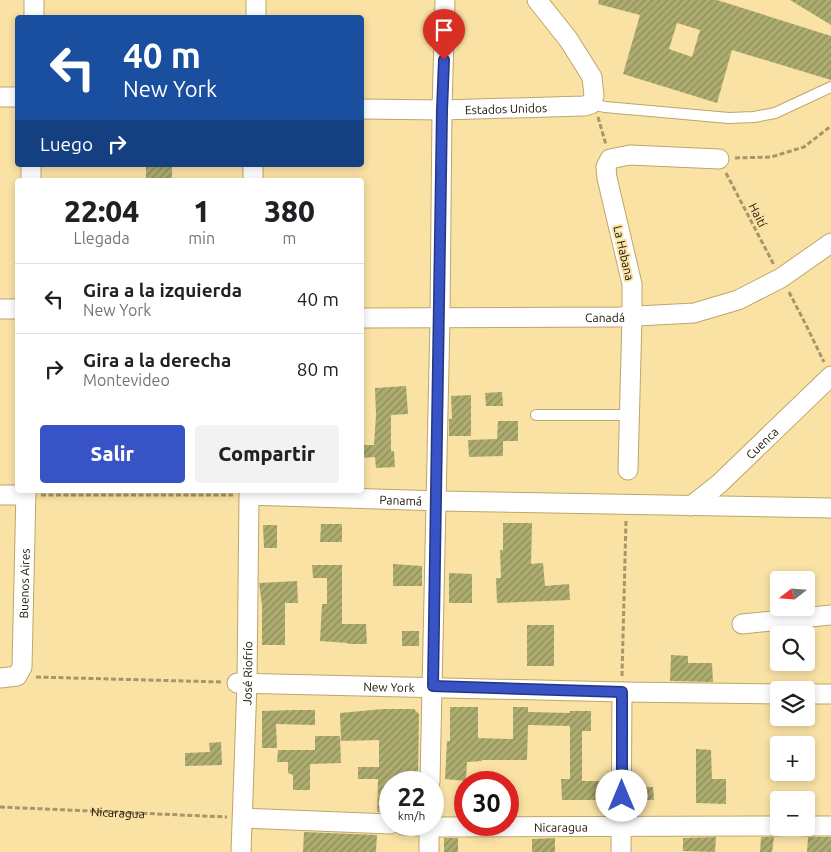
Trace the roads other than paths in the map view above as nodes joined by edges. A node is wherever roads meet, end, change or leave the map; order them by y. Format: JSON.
{"nodes":[{"id":1,"x":34,"y":0,"type":"edge"},
{"id":2,"x":256,"y":0,"type":"edge"},
{"id":3,"x":445,"y":0,"type":"edge"},
{"id":4,"x":537,"y":0,"type":"edge"},
{"id":5,"x":34,"y":15,"type":"edge"},
{"id":6,"x":256,"y":15,"type":"edge"},
{"id":7,"x":831,"y":87,"type":"edge"},
{"id":8,"x":0,"y":97,"type":"edge"},
{"id":9,"x":15,"y":98,"type":"edge"},
{"id":10,"x":594,"y":108,"type":"junction"},
{"id":11,"x":364,"y":109,"type":"edge"},
{"id":12,"x":442,"y":110,"type":"junction"},
{"id":13,"x":724,"y":161,"type":"road end"},
{"id":14,"x":831,"y":243,"type":"edge"},
{"id":15,"x":0,"y":309,"type":"edge"},
{"id":16,"x":15,"y":309,"type":"edge"},
{"id":17,"x":632,"y":317,"type":"junction"},
{"id":18,"x":364,"y":318,"type":"edge"},
{"id":19,"x":440,"y":318,"type":"junction"},
{"id":20,"x":827,"y":369,"type":"edge"},
{"id":21,"x":536,"y":415,"type":"dead end"},
{"id":22,"x":629,"y":415,"type":"junction"},
{"id":23,"x":628,"y":470,"type":"dead end"},
{"id":24,"x":15,"y":493,"type":"edge"},
{"id":25,"x":26,"y":493,"type":"edge"},
{"id":26,"x":0,"y":494,"type":"edge"},
{"id":27,"x":249,"y":496,"type":"joint"},
{"id":28,"x":436,"y":501,"type":"junction"},
{"id":29,"x":690,"y":506,"type":"junction"},
{"id":30,"x":831,"y":508,"type":"edge"},
{"id":31,"x":831,"y":616,"type":"edge"},
{"id":32,"x":742,"y":624,"type":"dead end"},
{"id":33,"x":9,"y":677,"type":"edge"},
{"id":34,"x":242,"y":683,"type":"junction"},
{"id":35,"x":622,"y":684,"type":"junction"},
{"id":36,"x":433,"y":686,"type":"junction"},
{"id":37,"x":770,"y":693,"type":"edge"},
{"id":38,"x":815,"y":694,"type":"edge"},
{"id":39,"x":831,"y":694,"type":"edge"},
{"id":40,"x":430,"y":771,"type":"edge"},
{"id":41,"x":238,"y":818,"type":"junction"},
{"id":42,"x":379,"y":824,"type":"edge"},
{"id":43,"x":444,"y":826,"type":"edge"},
{"id":44,"x":770,"y":826,"type":"edge"},
{"id":45,"x":815,"y":826,"type":"edge"},
{"id":46,"x":831,"y":826,"type":"edge"},
{"id":47,"x":622,"y":827,"type":"junction"},
{"id":48,"x":429,"y":836,"type":"edge"},
{"id":49,"x":241,"y":852,"type":"edge"},
{"id":50,"x":429,"y":852,"type":"edge"},
{"id":51,"x":621,"y":852,"type":"edge"}],
"edges":[{"from":1,"to":5,"type":"street"},
{"from":2,"to":6,"type":"street"},
{"from":3,"to":12,"type":"street"},
{"from":4,"to":10,"type":"street"},
{"from":7,"to":10,"type":"lane"},
{"from":8,"to":9,"type":"street"},
{"from":10,"to":12,"type":"street","name":"Estados Unidos"},
{"from":11,"to":12,"type":"street","name":"Estados Unidos"},
{"from":12,"to":19,"type":"street"},
{"from":13,"to":17,"type":"street","name":"La Habana"},
{"from":14,"to":17,"type":"street","name":"Canadá"},
{"from":15,"to":16,"type":"street"},
{"from":17,"to":19,"type":"street","name":"Canadá"},
{"from":17,"to":22,"type":"street","name":"La Habana"},
{"from":18,"to":19,"type":"street","name":"Canadá"},
{"from":19,"to":28,"type":"street"},
{"from":20,"to":29,"type":"street","name":"Cuenca"},
{"from":21,"to":22,"type":"lane"},
{"from":22,"to":23,"type":"street","name":"La Habana"},
{"from":24,"to":26,"type":"street"},
{"from":25,"to":33,"type":"street","name":"Buenos Aires"},
{"from":27,"to":28,"type":"street","name":"Panamá"},
{"from":27,"to":34,"type":"street","name":"José Riofrío"},
{"from":28,"to":29,"type":"street","name":"Panamá"},
{"from":28,"to":36,"type":"street"},
{"from":29,"to":30,"type":"street","name":"Panamá"},
{"from":31,"to":32,"type":"street"},
{"from":34,"to":36,"type":"street","name":"New York"},
{"from":34,"to":41,"type":"street","name":"José Riofrío"},
{"from":35,"to":36,"type":"street","name":"New York"},
{"from":35,"to":37,"type":"street","name":"New York"},
{"from":35,"to":47,"type":"street"},
{"from":36,"to":40,"type":"street"},
{"from":38,"to":39,"type":"street"},
{"from":41,"to":42,"type":"street"},
{"from":41,"to":49,"type":"street","name":"José Riofrío"},
{"from":43,"to":47,"type":"street","name":"Nicaragua"},
{"from":44,"to":47,"type":"street","name":"Nicaragua"},
{"from":45,"to":46,"type":"street"},
{"from":47,"to":51,"type":"street"},
{"from":48,"to":50,"type":"street"}]}
